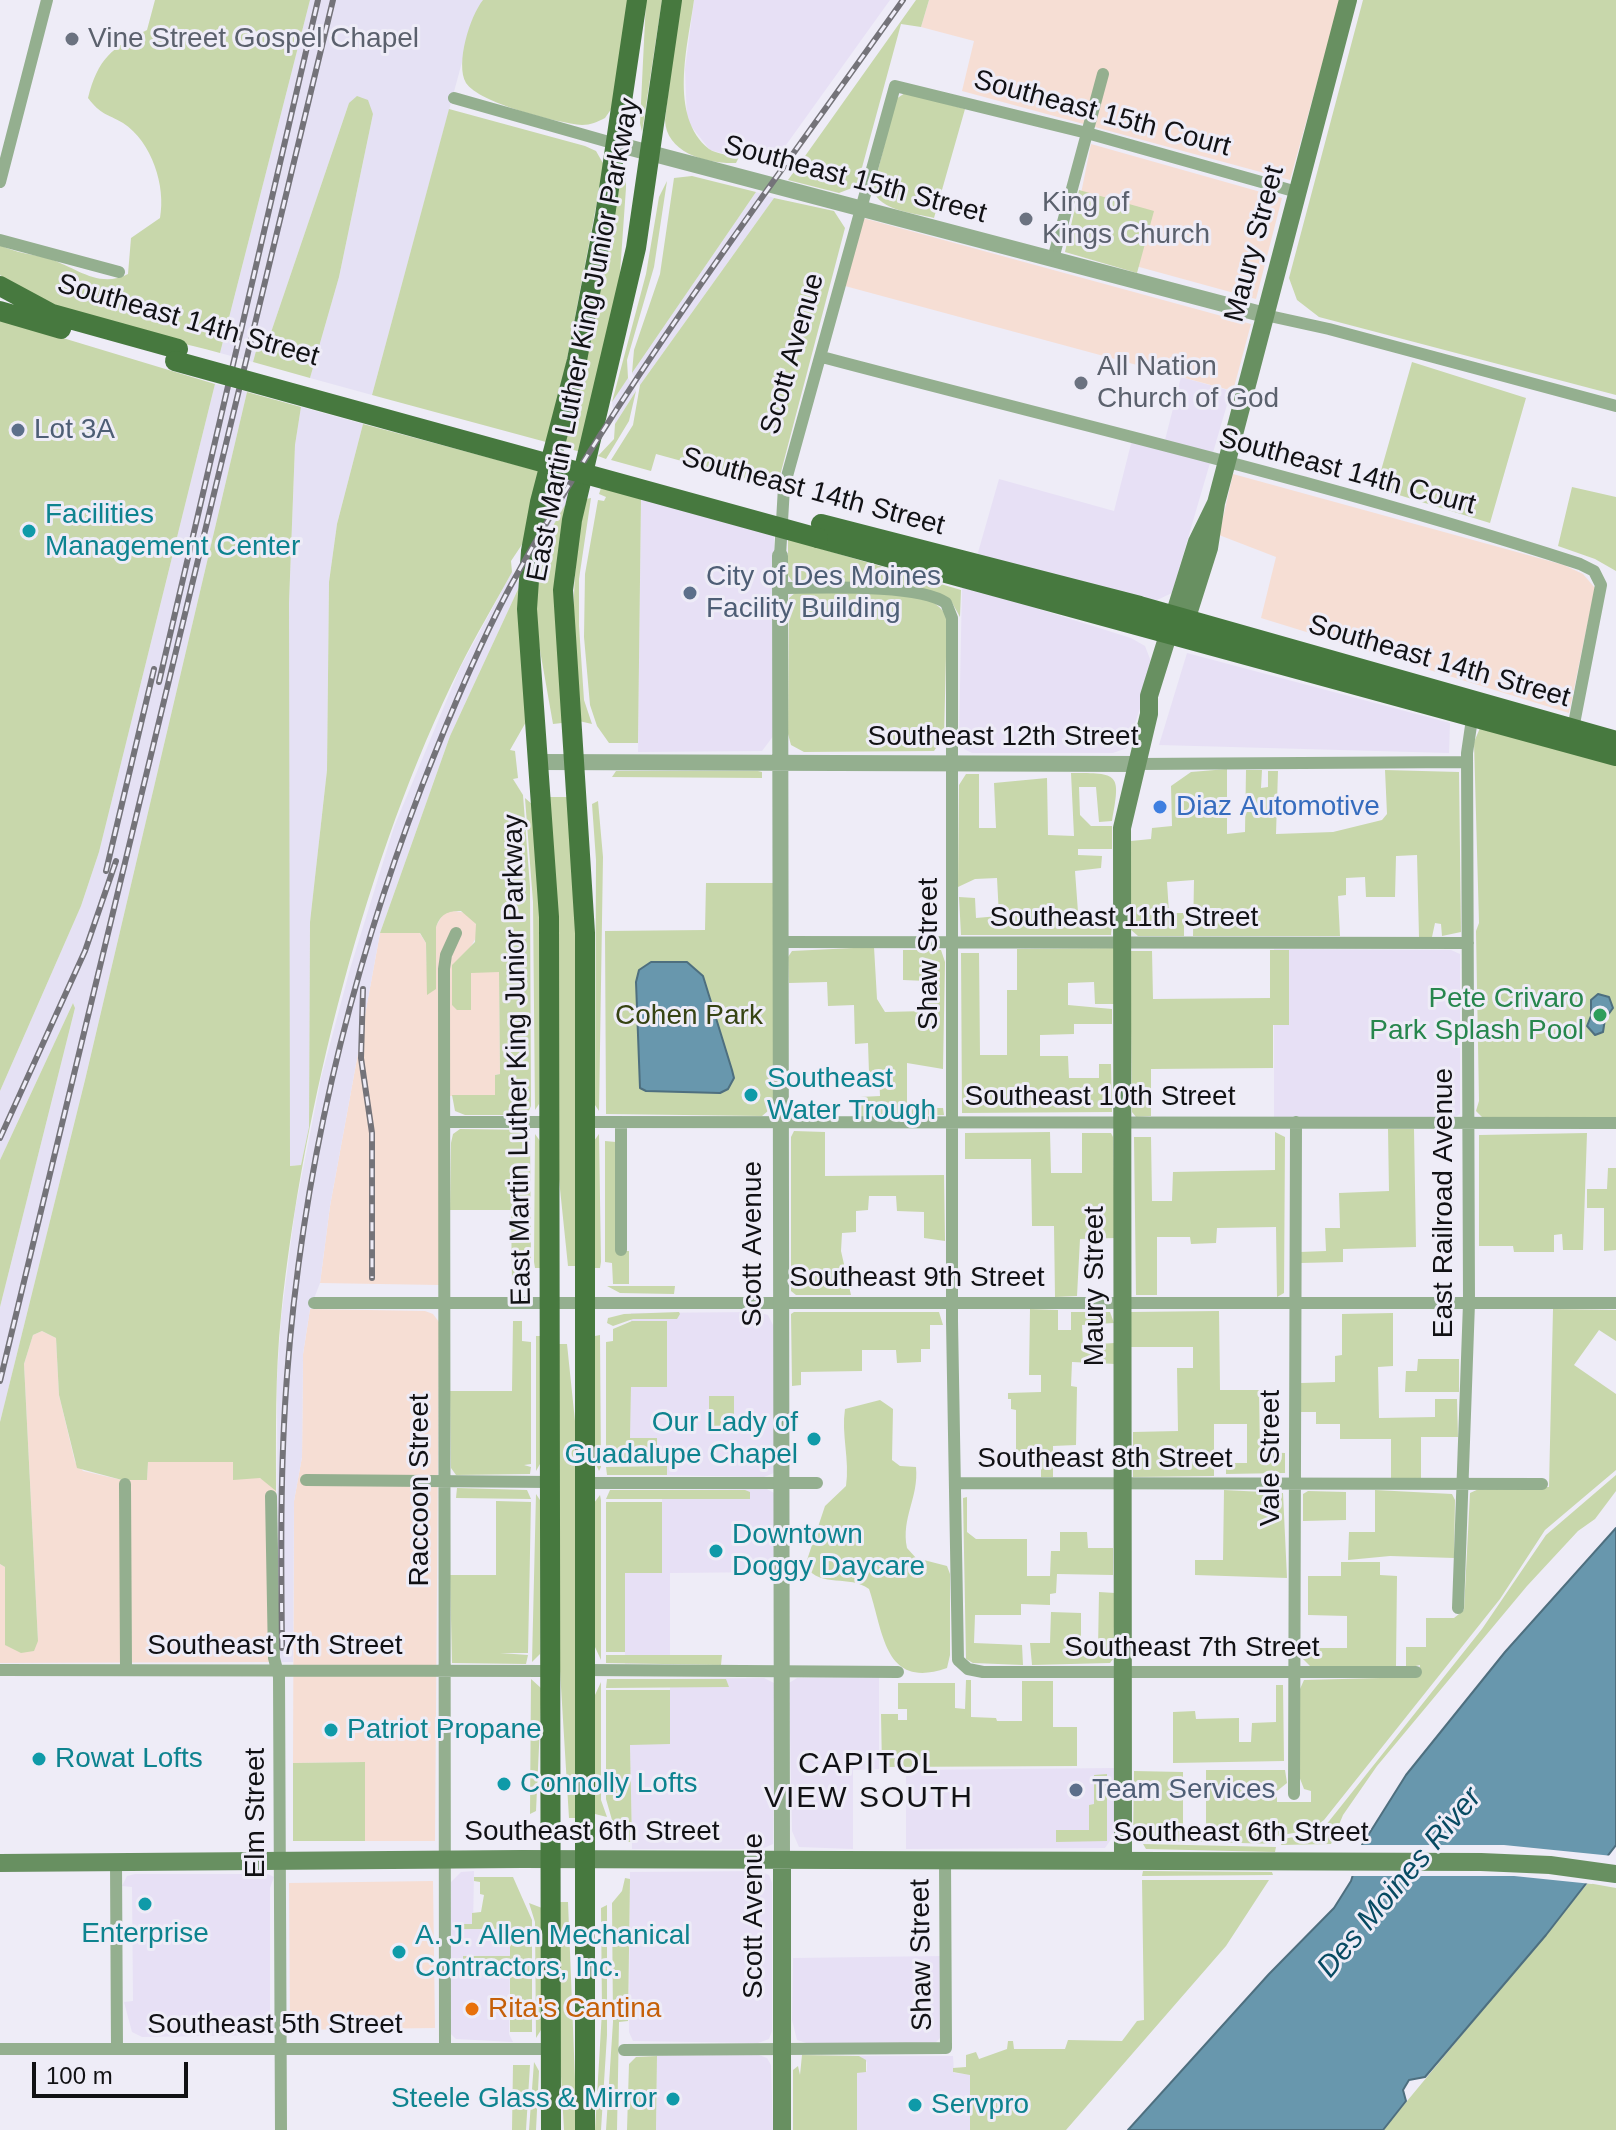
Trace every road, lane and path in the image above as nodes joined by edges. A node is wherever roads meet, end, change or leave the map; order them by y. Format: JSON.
{"nodes":[{"id":1,"x":47,"y":0,"type":"edge"},
{"id":2,"x":637,"y":0,"type":"edge"},
{"id":3,"x":672,"y":0,"type":"edge"},
{"id":4,"x":1348,"y":0,"type":"edge"},
{"id":5,"x":1103,"y":74,"type":"dead end"},
{"id":6,"x":895,"y":86,"type":"joint"},
{"id":7,"x":454,"y":98,"type":"dead end"},
{"id":8,"x":1087,"y":133,"type":"junction"},
{"id":9,"x":616,"y":144,"type":"junction"},
{"id":10,"x":651,"y":153,"type":"junction"},
{"id":11,"x":3,"y":160,"type":"edge"},
{"id":12,"x":0,"y":182,"type":"edge"},
{"id":13,"x":1297,"y":192,"type":"junction"},
{"id":14,"x":862,"y":208,"type":"junction"},
{"id":15,"x":2,"y":241,"type":"edge"},
{"id":16,"x":1053,"y":259,"type":"junction"},
{"id":17,"x":119,"y":272,"type":"dead end"},
{"id":18,"x":0,"y":286,"type":"edge"},
{"id":19,"x":0,"y":311,"type":"edge"},
{"id":20,"x":1265,"y":315,"type":"junction"},
{"id":21,"x":176,"y":355,"type":"junction"},
{"id":22,"x":822,"y":357,"type":"junction"},
{"id":23,"x":1616,"y":406,"type":"edge"},
{"id":24,"x":1226,"y":464,"type":"junction"},
{"id":25,"x":780,"y":556,"type":"joint"},
{"id":26,"x":780,"y":588,"type":"junction"},
{"id":27,"x":1178,"y":627,"type":"junction"},
{"id":28,"x":1473,"y":709,"type":"junction"},
{"id":29,"x":1571,"y":736,"type":"junction"},
{"id":30,"x":1616,"y":741,"type":"edge"},
{"id":31,"x":1616,"y":756,"type":"edge"},
{"id":32,"x":573,"y":761,"type":"junction"},
{"id":33,"x":539,"y":762,"type":"junction"},
{"id":34,"x":780,"y":762,"type":"junction"},
{"id":35,"x":1467,"y":762,"type":"junction"},
{"id":36,"x":952,"y":763,"type":"junction"},
{"id":37,"x":1137,"y":764,"type":"junction"},
{"id":38,"x":456,"y":933,"type":"dead end"},
{"id":39,"x":781,"y":942,"type":"junction"},
{"id":40,"x":953,"y":942,"type":"junction"},
{"id":41,"x":1122,"y":942,"type":"junction"},
{"id":42,"x":1468,"y":943,"type":"junction"},
{"id":43,"x":954,"y":1121,"type":"junction"},
{"id":44,"x":446,"y":1122,"type":"junction"},
{"id":45,"x":549,"y":1122,"type":"junction"},
{"id":46,"x":585,"y":1122,"type":"junction"},
{"id":47,"x":621,"y":1122,"type":"junction"},
{"id":48,"x":781,"y":1122,"type":"junction"},
{"id":49,"x":1123,"y":1122,"type":"junction"},
{"id":50,"x":1296,"y":1122,"type":"junction"},
{"id":51,"x":1469,"y":1123,"type":"junction"},
{"id":52,"x":1616,"y":1123,"type":"edge"},
{"id":53,"x":621,"y":1250,"type":"dead end"},
{"id":54,"x":781,"y":1302,"type":"junction"},
{"id":55,"x":952,"y":1302,"type":"junction"},
{"id":56,"x":1123,"y":1302,"type":"junction"},
{"id":57,"x":314,"y":1303,"type":"dead end"},
{"id":58,"x":444,"y":1303,"type":"junction"},
{"id":59,"x":550,"y":1303,"type":"junction"},
{"id":60,"x":583,"y":1303,"type":"junction"},
{"id":61,"x":1295,"y":1303,"type":"junction"},
{"id":62,"x":1469,"y":1303,"type":"junction"},
{"id":63,"x":1616,"y":1303,"type":"edge"},
{"id":64,"x":306,"y":1480,"type":"dead end"},
{"id":65,"x":444,"y":1481,"type":"junction"},
{"id":66,"x":550,"y":1482,"type":"junction"},
{"id":67,"x":585,"y":1483,"type":"junction"},
{"id":68,"x":781,"y":1483,"type":"junction"},
{"id":69,"x":817,"y":1483,"type":"dead end"},
{"id":70,"x":955,"y":1483,"type":"junction"},
{"id":71,"x":1123,"y":1483,"type":"junction"},
{"id":72,"x":1295,"y":1483,"type":"junction"},
{"id":73,"x":125,"y":1484,"type":"dead end"},
{"id":74,"x":1465,"y":1484,"type":"junction"},
{"id":75,"x":1542,"y":1484,"type":"dead end"},
{"id":76,"x":271,"y":1496,"type":"dead end"},
{"id":77,"x":1458,"y":1608,"type":"dead end"},
{"id":78,"x":968,"y":1669,"type":"joint"},
{"id":79,"x":0,"y":1670,"type":"edge"},
{"id":80,"x":126,"y":1670,"type":"junction"},
{"id":81,"x":277,"y":1670,"type":"junction"},
{"id":82,"x":586,"y":1670,"type":"junction"},
{"id":83,"x":445,"y":1671,"type":"junction"},
{"id":84,"x":550,"y":1671,"type":"junction"},
{"id":85,"x":782,"y":1671,"type":"junction"},
{"id":86,"x":1124,"y":1671,"type":"junction"},
{"id":87,"x":898,"y":1672,"type":"dead end"},
{"id":88,"x":1293,"y":1672,"type":"junction"},
{"id":89,"x":1416,"y":1672,"type":"dead end"},
{"id":90,"x":1294,"y":1794,"type":"dead end"},
{"id":91,"x":445,"y":1860,"type":"junction"},
{"id":92,"x":551,"y":1860,"type":"junction"},
{"id":93,"x":586,"y":1860,"type":"junction"},
{"id":94,"x":782,"y":1860,"type":"junction"},
{"id":95,"x":945,"y":1860,"type":"junction"},
{"id":96,"x":1123,"y":1860,"type":"junction"},
{"id":97,"x":280,"y":1861,"type":"junction"},
{"id":98,"x":0,"y":1863,"type":"edge"},
{"id":99,"x":116,"y":1863,"type":"junction"},
{"id":100,"x":1616,"y":1874,"type":"edge"},
{"id":101,"x":0,"y":2049,"type":"edge"},
{"id":102,"x":117,"y":2049,"type":"junction"},
{"id":103,"x":281,"y":2049,"type":"junction"},
{"id":104,"x":445,"y":2049,"type":"junction"},
{"id":105,"x":551,"y":2049,"type":"junction"},
{"id":106,"x":782,"y":2049,"type":"junction"},
{"id":107,"x":624,"y":2050,"type":"dead end"},
{"id":108,"x":281,"y":2130,"type":"edge"},
{"id":109,"x":551,"y":2130,"type":"edge"},
{"id":110,"x":585,"y":2130,"type":"edge"},
{"id":111,"x":782,"y":2130,"type":"edge"}],
"edges":[{"from":1,"to":11,"type":"street"},
{"from":2,"to":9,"type":"main road","name":"East Martin Luther King Junior Parkway"},
{"from":3,"to":10,"type":"main road","name":"East Martin Luther King Junior Parkway"},
{"from":4,"to":13,"type":"main road","name":"Maury Street"},
{"from":5,"to":8,"type":"street"},
{"from":6,"to":8,"type":"street","name":"Southeast 15th Court"},
{"from":6,"to":14,"type":"street","name":"Scott Avenue"},
{"from":7,"to":9,"type":"street","name":"Southeast 15th Street"},
{"from":8,"to":13,"type":"street","name":"Southeast 15th Court"},
{"from":8,"to":16,"type":"street"},
{"from":9,"to":10,"type":"street","name":"Southeast 15th Street"},
{"from":9,"to":33,"type":"main road","name":"East Martin Luther King Junior Parkway"},
{"from":10,"to":14,"type":"street","name":"Southeast 15th Street"},
{"from":10,"to":32,"type":"main road","name":"East Martin Luther King Junior Parkway"},
{"from":11,"to":12,"type":"street"},
{"from":13,"to":20,"type":"main road","name":"Maury Street"},
{"from":14,"to":16,"type":"street","name":"Southeast 15th Street"},
{"from":14,"to":22,"type":"street","name":"Scott Avenue"},
{"from":15,"to":17,"type":"street"},
{"from":16,"to":20,"type":"street","name":"Southeast 15th Street"},
{"from":18,"to":21,"type":"main road","name":"Southeast 14th Street"},
{"from":19,"to":21,"type":"main road","name":"Southeast 14th Street"},
{"from":20,"to":23,"type":"street","name":"Southeast 15th Street"},
{"from":20,"to":24,"type":"main road","name":"Maury Street"},
{"from":21,"to":27,"type":"main road","name":"Southeast 14th Street"},
{"from":22,"to":24,"type":"street","name":"Southeast 14th Court"},
{"from":22,"to":25,"type":"street","name":"Scott Avenue"},
{"from":24,"to":27,"type":"main road","name":"Maury Street"},
{"from":24,"to":29,"type":"street","name":"Southeast 14th Court"},
{"from":25,"to":26,"type":"street","name":"Scott Avenue"},
{"from":26,"to":34,"type":"street","name":"Scott Avenue"},
{"from":26,"to":36,"type":"street","name":"Shaw Street"},
{"from":27,"to":28,"type":"main road","name":"Southeast 14th Street"},
{"from":27,"to":37,"type":"main road","name":"Maury Street"},
{"from":28,"to":29,"type":"main road","name":"Southeast 14th Street"},
{"from":28,"to":35,"type":"street","name":"East Railroad Avenue"},
{"from":29,"to":30,"type":"main road","name":"Southeast 14th Street"},
{"from":29,"to":31,"type":"main road","name":"Southeast 14th Street"},
{"from":32,"to":33,"type":"street","name":"Southeast 12th Street"},
{"from":32,"to":34,"type":"street","name":"Southeast 12th Street"},
{"from":32,"to":46,"type":"main road","name":"East Martin Luther King Junior Parkway"},
{"from":33,"to":45,"type":"main road","name":"East Martin Luther King Junior Parkway"},
{"from":34,"to":36,"type":"street","name":"Southeast 12th Street"},
{"from":34,"to":39,"type":"street","name":"Scott Avenue"},
{"from":35,"to":37,"type":"street","name":"Southeast 12th Street"},
{"from":35,"to":42,"type":"street","name":"East Railroad Avenue"},
{"from":36,"to":37,"type":"street","name":"Southeast 12th Street"},
{"from":36,"to":40,"type":"street","name":"Shaw Street"},
{"from":37,"to":41,"type":"main road","name":"Maury Street"},
{"from":38,"to":44,"type":"street","name":"Raccoon Street"},
{"from":39,"to":40,"type":"street","name":"Southeast 11th Street"},
{"from":39,"to":48,"type":"street","name":"Scott Avenue"},
{"from":40,"to":41,"type":"street","name":"Southeast 11th Street"},
{"from":40,"to":43,"type":"street","name":"Shaw Street"},
{"from":41,"to":42,"type":"street","name":"Southeast 11th Street"},
{"from":41,"to":49,"type":"main road","name":"Maury Street"},
{"from":42,"to":51,"type":"street","name":"East Railroad Avenue"},
{"from":43,"to":48,"type":"street","name":"Southeast 10th Street"},
{"from":43,"to":49,"type":"street","name":"Southeast 10th Street"},
{"from":43,"to":55,"type":"street","name":"Shaw Street"},
{"from":44,"to":45,"type":"street"},
{"from":44,"to":58,"type":"street","name":"Raccoon Street"},
{"from":45,"to":59,"type":"main road","name":"East Martin Luther King Junior Parkway"},
{"from":46,"to":47,"type":"street","name":"Southeast 10th Street"},
{"from":46,"to":60,"type":"main road","name":"East Martin Luther King Junior Parkway"},
{"from":47,"to":48,"type":"street","name":"Southeast 10th Street"},
{"from":47,"to":53,"type":"street"},
{"from":48,"to":54,"type":"street","name":"Scott Avenue"},
{"from":49,"to":50,"type":"street","name":"Southeast 10th Street"},
{"from":49,"to":56,"type":"main road","name":"Maury Street"},
{"from":50,"to":51,"type":"street","name":"Southeast 10th Street"},
{"from":50,"to":61,"type":"street","name":"Vale Street"},
{"from":51,"to":52,"type":"street","name":"Southeast 10th Street"},
{"from":51,"to":62,"type":"street","name":"East Railroad Avenue"},
{"from":54,"to":55,"type":"street","name":"Southeast 9th Street"},
{"from":54,"to":60,"type":"street","name":"Southeast 9th Street"},
{"from":54,"to":68,"type":"street","name":"Scott Avenue"},
{"from":55,"to":56,"type":"street","name":"Southeast 9th Street"},
{"from":55,"to":70,"type":"street","name":"Shaw Street"},
{"from":56,"to":61,"type":"street","name":"Southeast 9th Street"},
{"from":56,"to":71,"type":"main road","name":"Maury Street"},
{"from":57,"to":58,"type":"street","name":"Southeast 9th Street"},
{"from":58,"to":59,"type":"street","name":"Southeast 9th Street"},
{"from":58,"to":65,"type":"street","name":"Raccoon Street"},
{"from":59,"to":60,"type":"street","name":"Southeast 9th Street"},
{"from":59,"to":66,"type":"main road","name":"East Martin Luther King Junior Parkway"},
{"from":60,"to":67,"type":"main road","name":"East Martin Luther King Junior Parkway"},
{"from":61,"to":62,"type":"street","name":"Southeast 9th Street"},
{"from":61,"to":72,"type":"street","name":"Vale Street"},
{"from":62,"to":63,"type":"street","name":"Southeast 9th Street"},
{"from":62,"to":74,"type":"street","name":"East Railroad Avenue"},
{"from":64,"to":65,"type":"street"},
{"from":65,"to":66,"type":"street"},
{"from":65,"to":83,"type":"street","name":"Raccoon Street"},
{"from":66,"to":84,"type":"main road","name":"East Martin Luther King Junior Parkway"},
{"from":67,"to":68,"type":"street"},
{"from":67,"to":82,"type":"main road","name":"East Martin Luther King Junior Parkway"},
{"from":68,"to":69,"type":"street"},
{"from":68,"to":85,"type":"street","name":"Scott Avenue"},
{"from":70,"to":71,"type":"street","name":"Southeast 8th Street"},
{"from":70,"to":78,"type":"street","name":"Shaw Street"},
{"from":71,"to":72,"type":"street","name":"Southeast 8th Street"},
{"from":71,"to":86,"type":"main road","name":"Maury Street"},
{"from":72,"to":74,"type":"street","name":"Southeast 8th Street"},
{"from":72,"to":88,"type":"street","name":"Vale Street"},
{"from":73,"to":80,"type":"street"},
{"from":74,"to":75,"type":"street","name":"Southeast 8th Street"},
{"from":74,"to":77,"type":"street","name":"East Railroad Avenue"},
{"from":76,"to":81,"type":"street","name":"Elm Street"},
{"from":78,"to":86,"type":"street","name":"Southeast 7th Street"},
{"from":79,"to":80,"type":"street","name":"Southeast 7th Street"},
{"from":80,"to":81,"type":"street","name":"Southeast 7th Street"},
{"from":81,"to":83,"type":"street","name":"Southeast 7th Street"},
{"from":81,"to":97,"type":"street","name":"Elm Street"},
{"from":82,"to":85,"type":"street"},
{"from":82,"to":93,"type":"main road","name":"East Martin Luther King Junior Parkway"},
{"from":83,"to":84,"type":"street","name":"Southeast 7th Street"},
{"from":83,"to":91,"type":"street","name":"Raccoon Street"},
{"from":84,"to":92,"type":"main road","name":"East Martin Luther King Junior Parkway"},
{"from":85,"to":87,"type":"street"},
{"from":85,"to":94,"type":"street","name":"Scott Avenue"},
{"from":86,"to":88,"type":"street","name":"Southeast 7th Street"},
{"from":86,"to":96,"type":"main road","name":"Maury Street"},
{"from":88,"to":89,"type":"street","name":"Southeast 7th Street"},
{"from":88,"to":90,"type":"street","name":"Vale Street"},
{"from":91,"to":92,"type":"main road","name":"Southeast 6th Street"},
{"from":91,"to":97,"type":"main road","name":"Southeast 6th Street"},
{"from":91,"to":104,"type":"street","name":"Raccoon Street"},
{"from":92,"to":93,"type":"main road","name":"Southeast 6th Street"},
{"from":92,"to":105,"type":"main road","name":"East Martin Luther King Junior Parkway"},
{"from":93,"to":94,"type":"main road","name":"Southeast 6th Street"},
{"from":93,"to":110,"type":"main road","name":"East Martin Luther King Junior Parkway"},
{"from":94,"to":95,"type":"main road","name":"Southeast 6th Street"},
{"from":94,"to":106,"type":"main road","name":"Scott Avenue"},
{"from":95,"to":96,"type":"main road","name":"Southeast 6th Street"},
{"from":95,"to":106,"type":"street","name":"Shaw Street"},
{"from":96,"to":100,"type":"main road","name":"Southeast 6th Street"},
{"from":97,"to":99,"type":"main road","name":"Southeast 6th Street"},
{"from":97,"to":103,"type":"street","name":"Elm Street"},
{"from":98,"to":99,"type":"main road","name":"Southeast 6th Street"},
{"from":99,"to":102,"type":"street"},
{"from":101,"to":102,"type":"street","name":"Southeast 5th Street"},
{"from":102,"to":103,"type":"street","name":"Southeast 5th Street"},
{"from":103,"to":104,"type":"street","name":"Southeast 5th Street"},
{"from":103,"to":108,"type":"street","name":"Elm Street"},
{"from":104,"to":105,"type":"street","name":"Southeast 5th Street"},
{"from":105,"to":109,"type":"main road","name":"East Martin Luther King Junior Parkway"},
{"from":106,"to":107,"type":"street"},
{"from":106,"to":111,"type":"main road","name":"Scott Avenue"}]}
